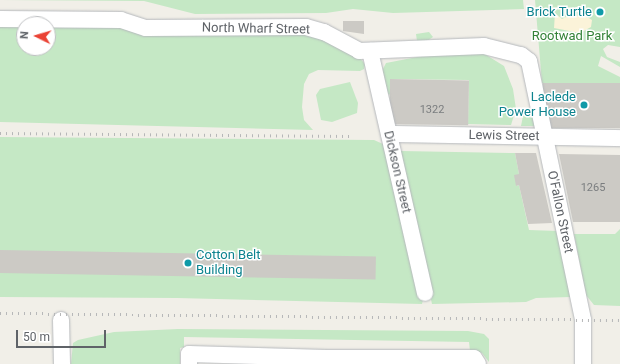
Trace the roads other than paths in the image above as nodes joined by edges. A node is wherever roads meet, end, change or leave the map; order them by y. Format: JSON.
{"nodes":[{"id":1,"x":0,"y":19,"type":"edge"},
{"id":2,"x":370,"y":51,"type":"junction"},
{"id":3,"x":529,"y":61,"type":"joint"},
{"id":4,"x":389,"y":134,"type":"junction"},
{"id":5,"x":544,"y":137,"type":"junction"},
{"id":6,"x":620,"y":138,"type":"edge"},
{"id":7,"x":424,"y":293,"type":"dead end"},
{"id":8,"x":61,"y":320,"type":"dead end"},
{"id":9,"x":326,"y":361,"type":"edge"},
{"id":10,"x":62,"y":364,"type":"edge"},
{"id":11,"x":189,"y":364,"type":"edge"},
{"id":12,"x":478,"y":364,"type":"edge"},
{"id":13,"x":583,"y":364,"type":"edge"}],
"edges":[{"from":1,"to":2,"type":"street","name":"North Wharf Street"},
{"from":2,"to":3,"type":"street","name":"North Wharf Street"},
{"from":2,"to":4,"type":"street","name":"Dickson Street"},
{"from":3,"to":5,"type":"street","name":"O'Fallon Street"},
{"from":4,"to":5,"type":"street","name":"Lewis Street"},
{"from":4,"to":7,"type":"street","name":"Dickson Street"},
{"from":5,"to":6,"type":"street","name":"Lewis Street"},
{"from":5,"to":13,"type":"street","name":"O'Fallon Street"},
{"from":8,"to":10,"type":"street"},
{"from":9,"to":11,"type":"street"},
{"from":9,"to":12,"type":"street"}]}
